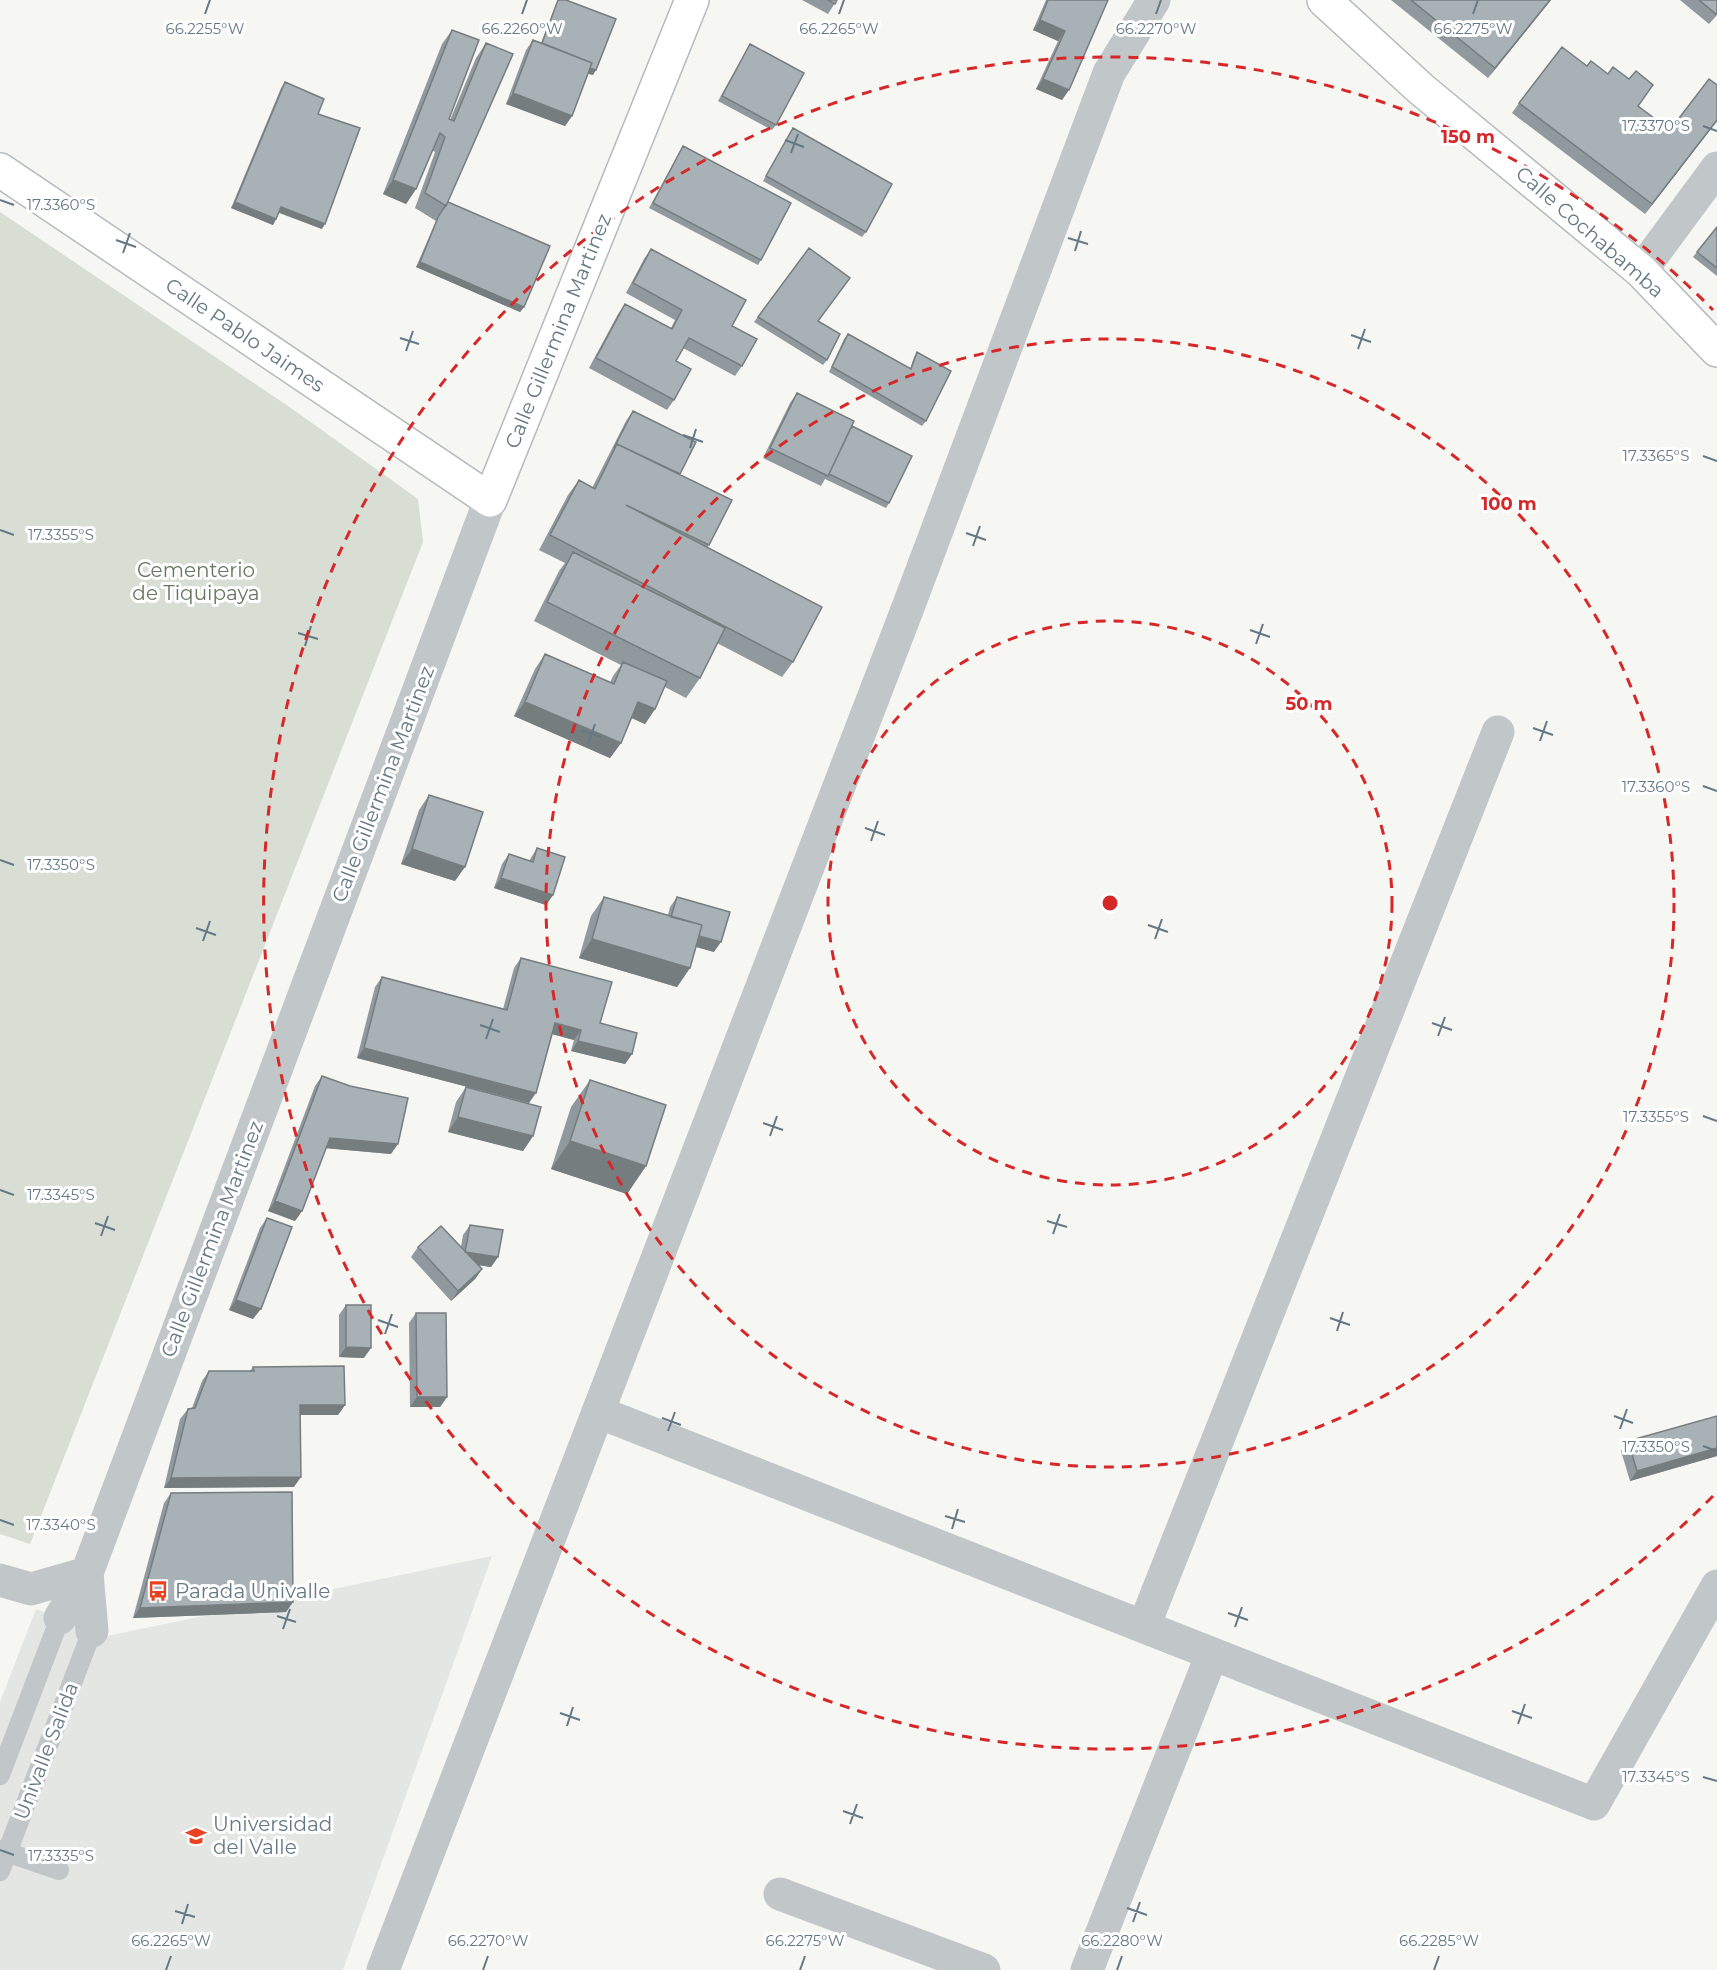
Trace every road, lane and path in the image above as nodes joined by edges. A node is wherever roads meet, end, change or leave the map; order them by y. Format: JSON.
{"nodes":[{"id":1,"x":692,"y":0,"type":"edge"},
{"id":2,"x":1154,"y":0,"type":"edge"},
{"id":3,"x":1324,"y":0,"type":"edge"},
{"id":4,"x":1717,"y":168,"type":"edge"},
{"id":5,"x":0,"y":170,"type":"edge"},
{"id":6,"x":1641,"y":271,"type":"junction"},
{"id":7,"x":1717,"y":351,"type":"edge"},
{"id":8,"x":490,"y":500,"type":"junction"},
{"id":9,"x":1498,"y":732,"type":"dead end"},
{"id":10,"x":598,"y":1412,"type":"junction"},
{"id":11,"x":87,"y":1573,"type":"junction"},
{"id":12,"x":0,"y":1580,"type":"edge"},
{"id":13,"x":1717,"y":1586,"type":"edge"},
{"id":14,"x":60,"y":1618,"type":"joint"},
{"id":15,"x":1144,"y":1626,"type":"junction"},
{"id":16,"x":92,"y":1631,"type":"joint"},
{"id":17,"x":1212,"y":1654,"type":"junction"},
{"id":18,"x":0,"y":1775,"type":"edge"},
{"id":19,"x":4,"y":1851,"type":"edge"},
{"id":20,"x":59,"y":1870,"type":"dead end"},
{"id":21,"x":0,"y":1871,"type":"edge"},
{"id":22,"x":780,"y":1894,"type":"dead end"},
{"id":23,"x":383,"y":1970,"type":"edge"},
{"id":24,"x":984,"y":1970,"type":"edge"},
{"id":25,"x":1087,"y":1970,"type":"edge"}],
"edges":[{"from":1,"to":8,"type":"main road","name":"Calle Gillermina Martinez"},
{"from":2,"to":10,"type":"street"},
{"from":3,"to":6,"type":"main road","name":"Calle Cochabamba"},
{"from":4,"to":6,"type":"street"},
{"from":5,"to":8,"type":"main road","name":"Calle Pablo Jaimes"},
{"from":6,"to":7,"type":"main road","name":"Calle Cochabamba"},
{"from":8,"to":11,"type":"street","name":"Calle Gillermina Martinez"},
{"from":9,"to":15,"type":"street"},
{"from":10,"to":15,"type":"street"},
{"from":10,"to":23,"type":"street"},
{"from":11,"to":12,"type":"street"},
{"from":11,"to":14,"type":"street","name":"Calle Gillermina Martinez"},
{"from":11,"to":16,"type":"street","name":"Calle Gillermina Martinez"},
{"from":13,"to":17,"type":"street"},
{"from":14,"to":18,"type":"lane"},
{"from":15,"to":17,"type":"street"},
{"from":16,"to":19,"type":"lane","name":"Univalle Salida"},
{"from":17,"to":25,"type":"street"},
{"from":19,"to":20,"type":"lane"},
{"from":19,"to":21,"type":"lane","name":"Univalle Salida"},
{"from":22,"to":24,"type":"street"}]}
